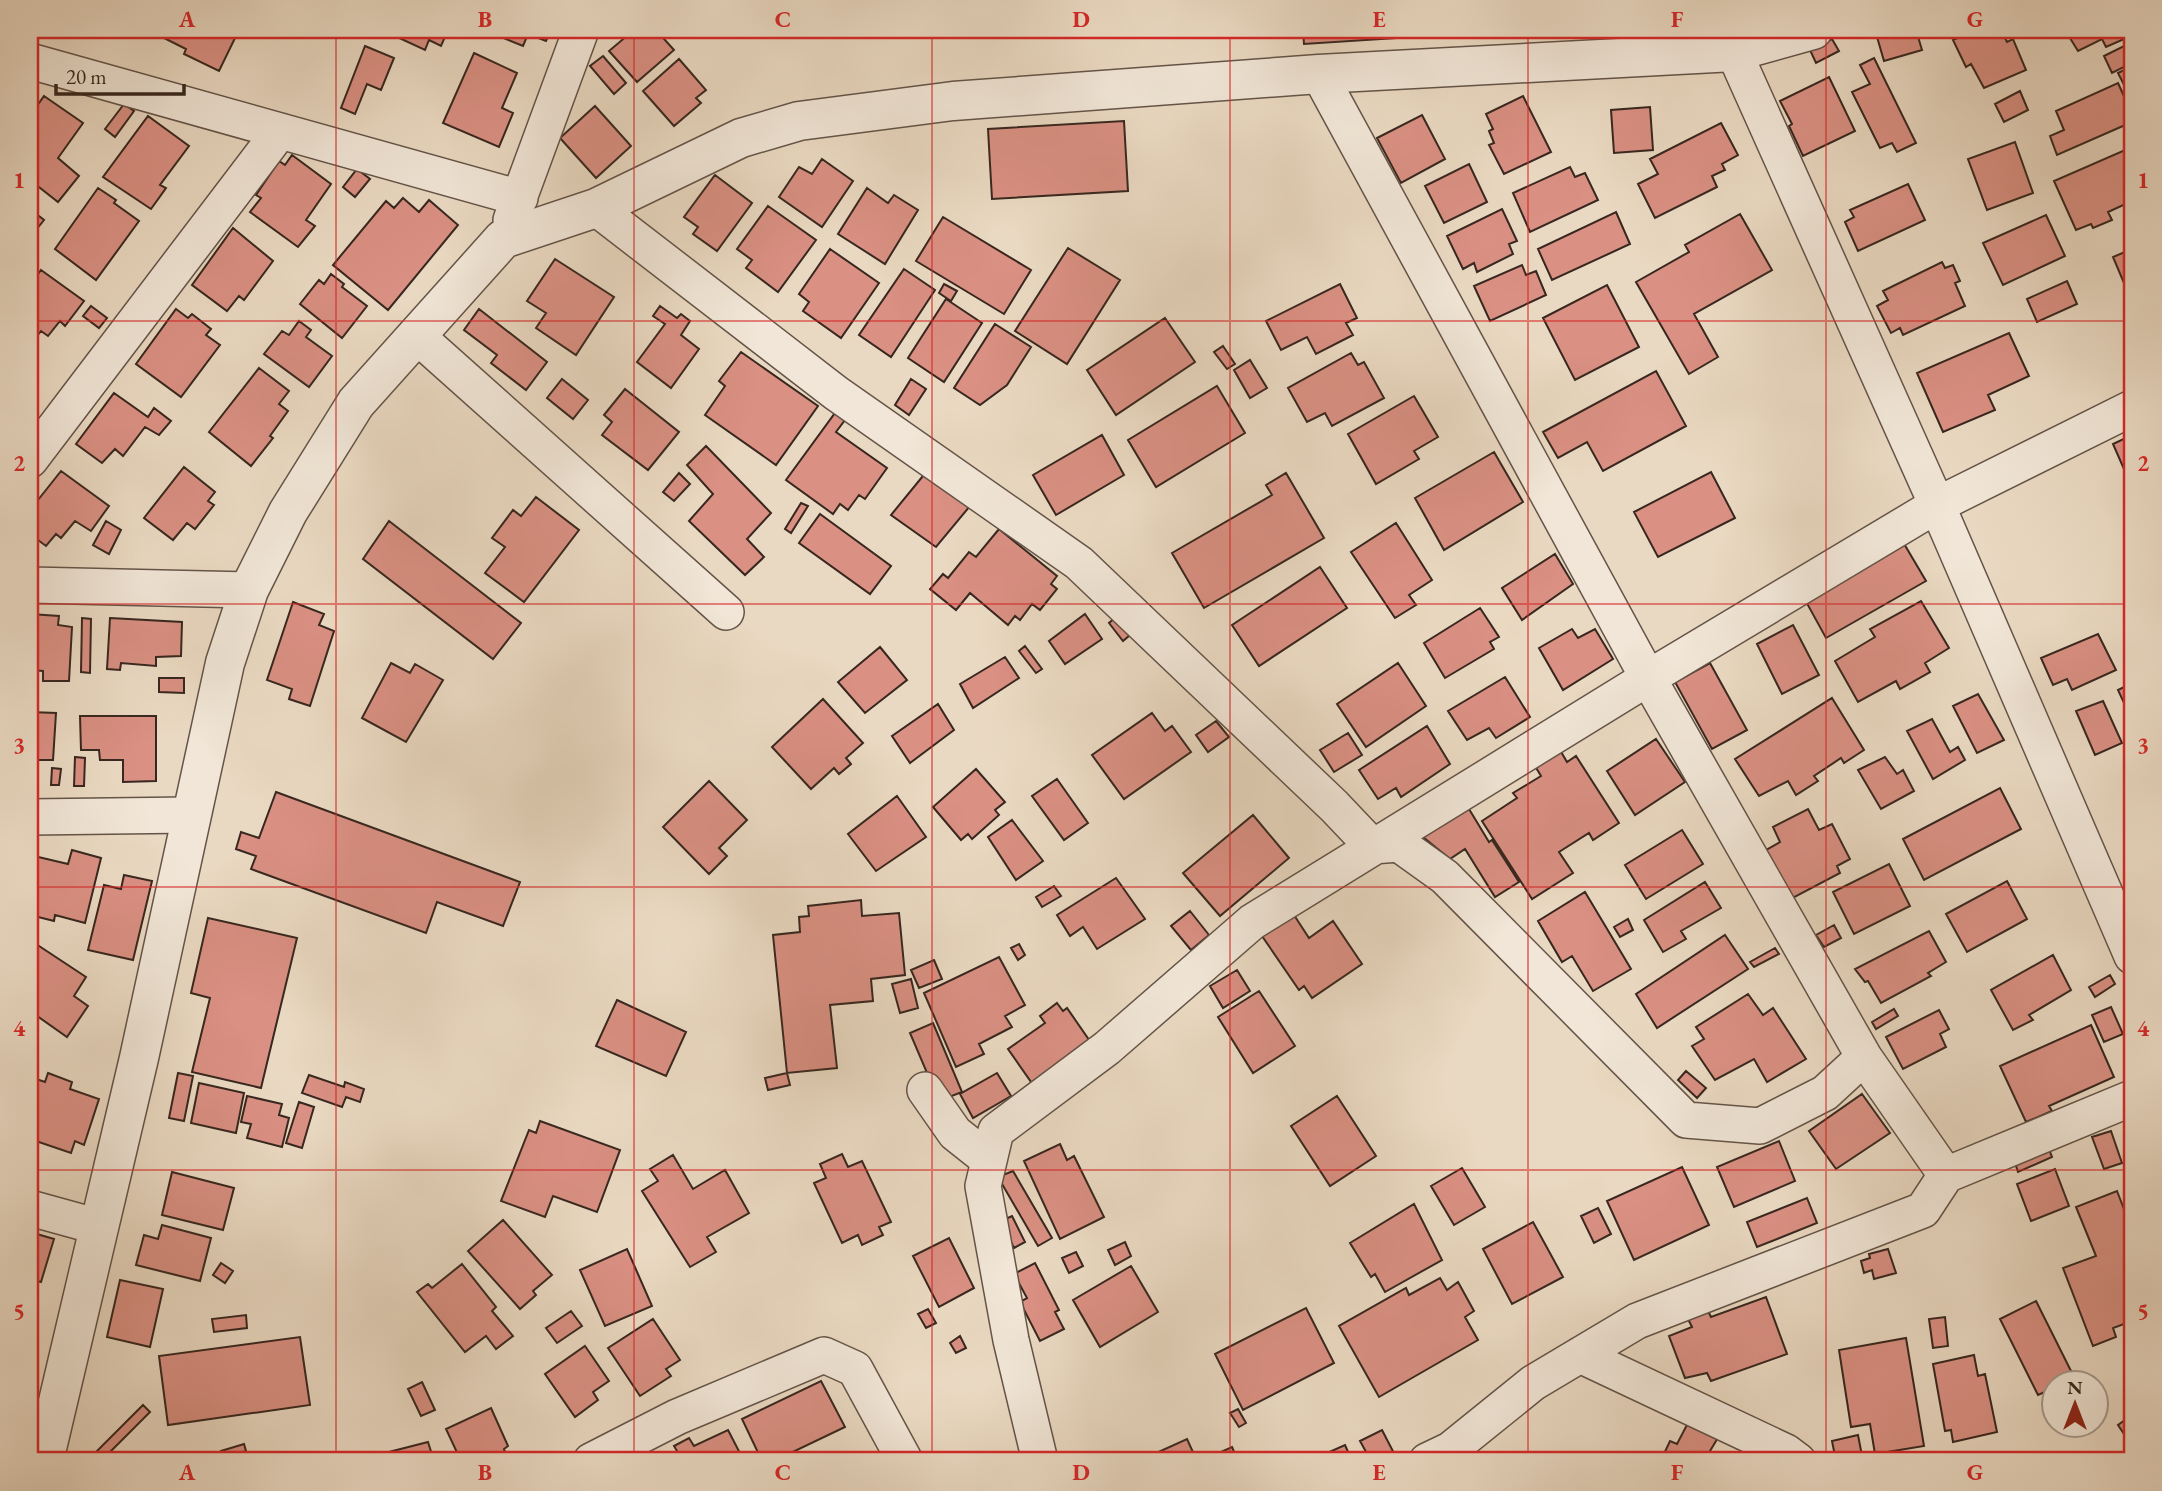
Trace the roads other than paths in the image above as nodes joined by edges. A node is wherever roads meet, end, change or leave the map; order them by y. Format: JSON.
{"nodes":[{"id":1,"x":581,"y":30,"type":"edge"},
{"id":2,"x":1813,"y":30,"type":"edge"},
{"id":3,"x":1734,"y":52,"type":"junction"},
{"id":4,"x":33,"y":67,"type":"edge"},
{"id":5,"x":1319,"y":74,"type":"junction"},
{"id":6,"x":280,"y":131,"type":"junction"},
{"id":7,"x":520,"y":198,"type":"junction"},
{"id":8,"x":596,"y":208,"type":"junction"},
{"id":9,"x":503,"y":239,"type":"junction"},
{"id":10,"x":417,"y":336,"type":"junction"},
{"id":11,"x":2132,"y":408,"type":"edge"},
{"id":12,"x":30,"y":460,"type":"edge"},
{"id":13,"x":1937,"y":505,"type":"junction"},
{"id":14,"x":30,"y":585,"type":"edge"},
{"id":15,"x":249,"y":590,"type":"junction"},
{"id":16,"x":726,"y":612,"type":"dead end"},
{"id":17,"x":1648,"y":678,"type":"junction"},
{"id":18,"x":191,"y":815,"type":"junction"},
{"id":19,"x":30,"y":817,"type":"edge"},
{"id":20,"x":1372,"y":846,"type":"junction"},
{"id":21,"x":2132,"y":956,"type":"edge"},
{"id":22,"x":1864,"y":1057,"type":"junction"},
{"id":23,"x":925,"y":1090,"type":"dead end"},
{"id":24,"x":2132,"y":1098,"type":"edge"},
{"id":25,"x":989,"y":1160,"type":"junction"},
{"id":26,"x":1946,"y":1175,"type":"junction"},
{"id":27,"x":30,"y":1208,"type":"edge"},
{"id":28,"x":99,"y":1227,"type":"junction"},
{"id":29,"x":1580,"y":1354,"type":"junction"},
{"id":30,"x":39,"y":1459,"type":"edge"},
{"id":31,"x":590,"y":1461,"type":"edge"},
{"id":32,"x":905,"y":1461,"type":"edge"},
{"id":33,"x":1040,"y":1461,"type":"edge"},
{"id":34,"x":1427,"y":1461,"type":"edge"},
{"id":35,"x":1798,"y":1461,"type":"edge"}],
"edges":[{"from":1,"to":7,"type":"street"},
{"from":2,"to":3,"type":"street"},
{"from":3,"to":5,"type":"street"},
{"from":3,"to":13,"type":"street"},
{"from":4,"to":6,"type":"street"},
{"from":5,"to":8,"type":"street"},
{"from":5,"to":17,"type":"street"},
{"from":6,"to":7,"type":"street"},
{"from":6,"to":12,"type":"street"},
{"from":7,"to":9,"type":"street"},
{"from":8,"to":9,"type":"street"},
{"from":8,"to":20,"type":"street"},
{"from":9,"to":10,"type":"street"},
{"from":10,"to":15,"type":"street"},
{"from":10,"to":16,"type":"street"},
{"from":11,"to":13,"type":"street"},
{"from":13,"to":17,"type":"street"},
{"from":13,"to":21,"type":"street"},
{"from":14,"to":15,"type":"street"},
{"from":15,"to":18,"type":"street"},
{"from":17,"to":20,"type":"street"},
{"from":17,"to":22,"type":"street"},
{"from":18,"to":19,"type":"street"},
{"from":18,"to":28,"type":"street"},
{"from":20,"to":22,"type":"street"},
{"from":20,"to":25,"type":"street"},
{"from":22,"to":26,"type":"street"},
{"from":23,"to":25,"type":"street"},
{"from":24,"to":26,"type":"street"},
{"from":25,"to":33,"type":"street"},
{"from":26,"to":29,"type":"street"},
{"from":27,"to":28,"type":"street"},
{"from":28,"to":30,"type":"street"},
{"from":29,"to":34,"type":"street"},
{"from":29,"to":35,"type":"street"},
{"from":31,"to":32,"type":"street"}]}
